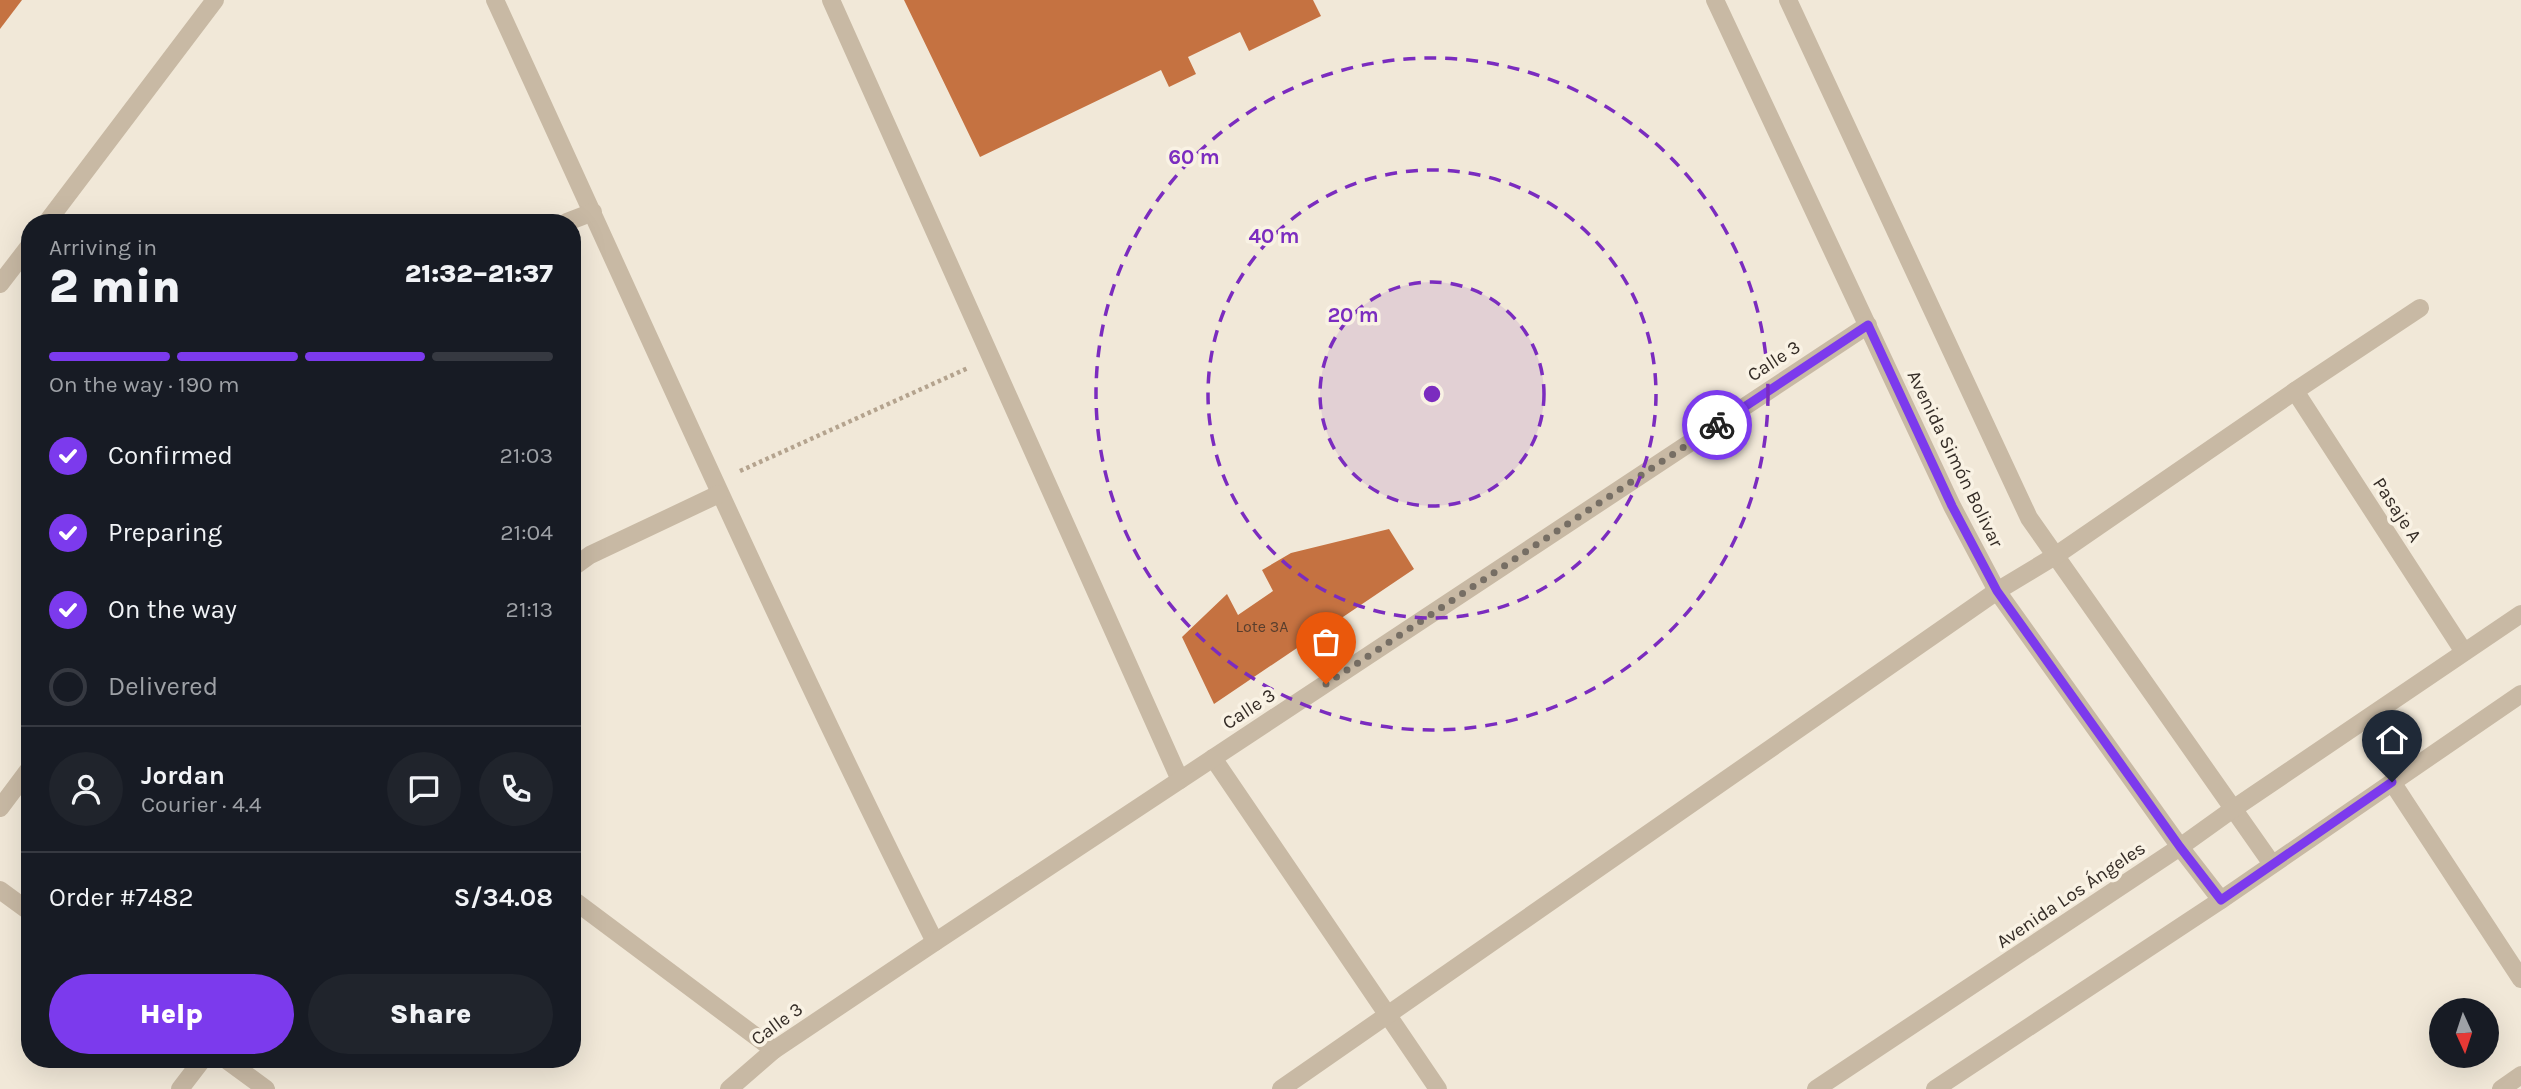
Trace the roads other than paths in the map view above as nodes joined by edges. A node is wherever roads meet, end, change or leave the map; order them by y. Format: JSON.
{"nodes":[{"id":1,"x":215,"y":0,"type":"edge"},
{"id":2,"x":495,"y":0,"type":"edge"},
{"id":3,"x":831,"y":0,"type":"edge"},
{"id":4,"x":1715,"y":0,"type":"edge"},
{"id":5,"x":1788,"y":0,"type":"edge"},
{"id":6,"x":593,"y":212,"type":"junction"},
{"id":7,"x":53,"y":214,"type":"edge"},
{"id":8,"x":581,"y":217,"type":"edge"},
{"id":9,"x":21,"y":257,"type":"edge"},
{"id":10,"x":0,"y":284,"type":"edge"},
{"id":11,"x":2420,"y":308,"type":"dead end"},
{"id":12,"x":1868,"y":325,"type":"junction"},
{"id":13,"x":2295,"y":391,"type":"junction"},
{"id":14,"x":716,"y":488,"type":"junction"},
{"id":15,"x":2054,"y":556,"type":"junction"},
{"id":16,"x":581,"y":562,"type":"edge"},
{"id":17,"x":1997,"y":591,"type":"junction"},
{"id":18,"x":2521,"y":614,"type":"edge"},
{"id":19,"x":2464,"y":652,"type":"junction"},
{"id":20,"x":2521,"y":694,"type":"edge"},
{"id":21,"x":1213,"y":758,"type":"junction"},
{"id":22,"x":21,"y":780,"type":"edge"},
{"id":23,"x":1180,"y":780,"type":"junction"},
{"id":24,"x":2392,"y":782,"type":"junction"},
{"id":25,"x":0,"y":808,"type":"edge"},
{"id":26,"x":2233,"y":809,"type":"junction"},
{"id":27,"x":2180,"y":847,"type":"junction"},
{"id":28,"x":2272,"y":864,"type":"junction"},
{"id":29,"x":0,"y":890,"type":"edge"},
{"id":30,"x":2221,"y":900,"type":"junction"},
{"id":31,"x":21,"y":905,"type":"edge"},
{"id":32,"x":581,"y":906,"type":"edge"},
{"id":33,"x":935,"y":942,"type":"junction"},
{"id":34,"x":2521,"y":979,"type":"edge"},
{"id":35,"x":1389,"y":1014,"type":"junction"},
{"id":36,"x":774,"y":1050,"type":"junction"},
{"id":37,"x":196,"y":1068,"type":"edge"},
{"id":38,"x":237,"y":1068,"type":"edge"},
{"id":39,"x":2521,"y":1075,"type":"edge"},
{"id":40,"x":180,"y":1089,"type":"edge"},
{"id":41,"x":265,"y":1089,"type":"edge"},
{"id":42,"x":729,"y":1089,"type":"edge"},
{"id":43,"x":1281,"y":1089,"type":"edge"},
{"id":44,"x":1438,"y":1089,"type":"edge"},
{"id":45,"x":1816,"y":1089,"type":"edge"},
{"id":46,"x":1935,"y":1089,"type":"edge"},
{"id":47,"x":2501,"y":1089,"type":"edge"}],
"edges":[{"from":1,"to":7,"type":"street"},
{"from":2,"to":6,"type":"street"},
{"from":3,"to":23,"type":"street"},
{"from":4,"to":12,"type":"street","name":"Avenida Simón Bolivar"},
{"from":5,"to":15,"type":"street"},
{"from":6,"to":8,"type":"street"},
{"from":6,"to":14,"type":"street"},
{"from":9,"to":10,"type":"street"},
{"from":11,"to":13,"type":"street"},
{"from":12,"to":17,"type":"street","name":"Avenida Simón Bolivar"},
{"from":12,"to":21,"type":"street","name":"Calle 3"},
{"from":13,"to":15,"type":"street"},
{"from":13,"to":19,"type":"street","name":"Pasaje A"},
{"from":14,"to":16,"type":"street"},
{"from":14,"to":33,"type":"street"},
{"from":15,"to":17,"type":"street"},
{"from":15,"to":26,"type":"street"},
{"from":17,"to":27,"type":"street","name":"Avenida Simón Bolivar"},
{"from":17,"to":35,"type":"street"},
{"from":18,"to":19,"type":"street","name":"Avenida Los Ángeles"},
{"from":19,"to":26,"type":"street","name":"Avenida Los Ángeles"},
{"from":20,"to":24,"type":"street"},
{"from":21,"to":23,"type":"street","name":"Calle 3"},
{"from":21,"to":35,"type":"street"},
{"from":22,"to":25,"type":"street"},
{"from":23,"to":33,"type":"street","name":"Calle 3"},
{"from":24,"to":28,"type":"street"},
{"from":24,"to":34,"type":"street"},
{"from":26,"to":27,"type":"street","name":"Avenida Los Ángeles"},
{"from":26,"to":28,"type":"street"},
{"from":27,"to":30,"type":"street","name":"Avenida Simón Bolivar"},
{"from":27,"to":45,"type":"street","name":"Avenida Los Ángeles"},
{"from":28,"to":30,"type":"street"},
{"from":29,"to":31,"type":"street"},
{"from":30,"to":46,"type":"street"},
{"from":32,"to":36,"type":"street"},
{"from":33,"to":36,"type":"street","name":"Calle 3"},
{"from":35,"to":43,"type":"street"},
{"from":35,"to":44,"type":"street"},
{"from":36,"to":42,"type":"street","name":"Calle 3"},
{"from":37,"to":40,"type":"street"},
{"from":38,"to":41,"type":"street"},
{"from":39,"to":47,"type":"street"}]}
